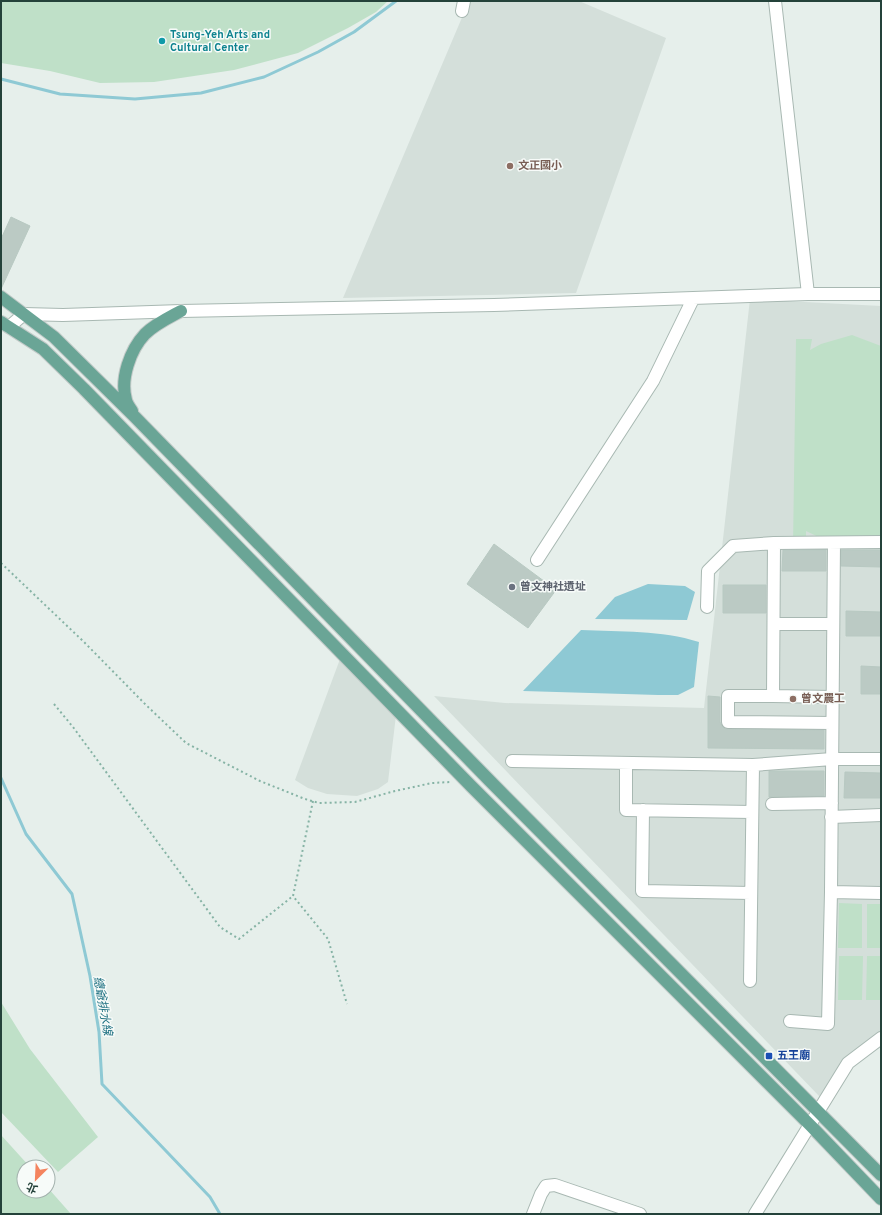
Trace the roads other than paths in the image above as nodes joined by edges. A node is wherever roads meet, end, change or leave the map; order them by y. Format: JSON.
{"nodes":[{"id":1,"x":775,"y":1,"type":"edge"},
{"id":2,"x":808,"y":294,"type":"junction"},
{"id":3,"x":881,"y":294,"type":"edge"},
{"id":4,"x":1,"y":297,"type":"edge"},
{"id":5,"x":693,"y":299,"type":"junction"},
{"id":6,"x":181,"y":311,"type":"junction"},
{"id":7,"x":24,"y":314,"type":"junction"},
{"id":8,"x":5,"y":325,"type":"edge"},
{"id":9,"x":135,"y":417,"type":"junction"},
{"id":10,"x":881,"y":542,"type":"edge"},
{"id":11,"x":834,"y":543,"type":"junction"},
{"id":12,"x":774,"y":544,"type":"junction"},
{"id":13,"x":537,"y":560,"type":"dead end"},
{"id":14,"x":707,"y":607,"type":"dead end"},
{"id":15,"x":774,"y":624,"type":"junction"},
{"id":16,"x":833,"y":624,"type":"junction"},
{"id":17,"x":773,"y":696,"type":"junction"},
{"id":18,"x":832,"y":697,"type":"junction"},
{"id":19,"x":832,"y":723,"type":"junction"},
{"id":20,"x":832,"y":759,"type":"junction"},
{"id":21,"x":881,"y":759,"type":"edge"},
{"id":22,"x":512,"y":761,"type":"dead end"},
{"id":23,"x":626,"y":763,"type":"junction"},
{"id":24,"x":753,"y":765,"type":"junction"},
{"id":25,"x":832,"y":803,"type":"junction"},
{"id":26,"x":772,"y":804,"type":"dead end"},
{"id":27,"x":643,"y":810,"type":"junction"},
{"id":28,"x":752,"y":812,"type":"junction"},
{"id":29,"x":881,"y":816,"type":"edge"},
{"id":30,"x":831,"y":817,"type":"junction"},
{"id":31,"x":831,"y":892,"type":"junction"},
{"id":32,"x":751,"y":893,"type":"junction"},
{"id":33,"x":881,"y":893,"type":"edge"},
{"id":34,"x":750,"y":981,"type":"dead end"},
{"id":35,"x":790,"y":1021,"type":"dead end"},
{"id":36,"x":881,"y":1038,"type":"edge"},
{"id":37,"x":819,"y":1112,"type":"junction"},
{"id":38,"x":811,"y":1126,"type":"junction"},
{"id":39,"x":881,"y":1175,"type":"edge"},
{"id":40,"x":881,"y":1199,"type":"edge"},
{"id":41,"x":534,"y":1214,"type":"edge"},
{"id":42,"x":640,"y":1214,"type":"edge"},
{"id":43,"x":756,"y":1214,"type":"edge"}],
"edges":[{"from":1,"to":2,"type":"street"},
{"from":2,"to":3,"type":"street"},
{"from":2,"to":5,"type":"street"},
{"from":4,"to":7,"type":"main road"},
{"from":5,"to":6,"type":"street"},
{"from":5,"to":13,"type":"street"},
{"from":6,"to":7,"type":"street"},
{"from":6,"to":9,"type":"main road"},
{"from":7,"to":8,"type":"street"},
{"from":7,"to":9,"type":"main road"},
{"from":8,"to":38,"type":"main road"},
{"from":9,"to":37,"type":"main road"},
{"from":10,"to":11,"type":"street"},
{"from":11,"to":12,"type":"street"},
{"from":11,"to":16,"type":"street"},
{"from":12,"to":14,"type":"street"},
{"from":12,"to":15,"type":"street"},
{"from":15,"to":16,"type":"street"},
{"from":15,"to":17,"type":"street"},
{"from":16,"to":18,"type":"street"},
{"from":17,"to":18,"type":"street"},
{"from":17,"to":19,"type":"street"},
{"from":18,"to":19,"type":"street"},
{"from":19,"to":20,"type":"street"},
{"from":20,"to":21,"type":"street"},
{"from":20,"to":24,"type":"street"},
{"from":20,"to":25,"type":"street"},
{"from":22,"to":23,"type":"street"},
{"from":23,"to":24,"type":"street"},
{"from":23,"to":27,"type":"street"},
{"from":24,"to":28,"type":"street"},
{"from":25,"to":26,"type":"street"},
{"from":25,"to":30,"type":"street"},
{"from":27,"to":28,"type":"street"},
{"from":27,"to":32,"type":"street"},
{"from":28,"to":32,"type":"street"},
{"from":29,"to":30,"type":"street"},
{"from":30,"to":31,"type":"street"},
{"from":31,"to":33,"type":"street"},
{"from":31,"to":35,"type":"street"},
{"from":32,"to":34,"type":"street"},
{"from":36,"to":37,"type":"street"},
{"from":37,"to":38,"type":"street"},
{"from":37,"to":39,"type":"main road"},
{"from":38,"to":40,"type":"main road"},
{"from":38,"to":43,"type":"street"},
{"from":41,"to":42,"type":"street"}]}
